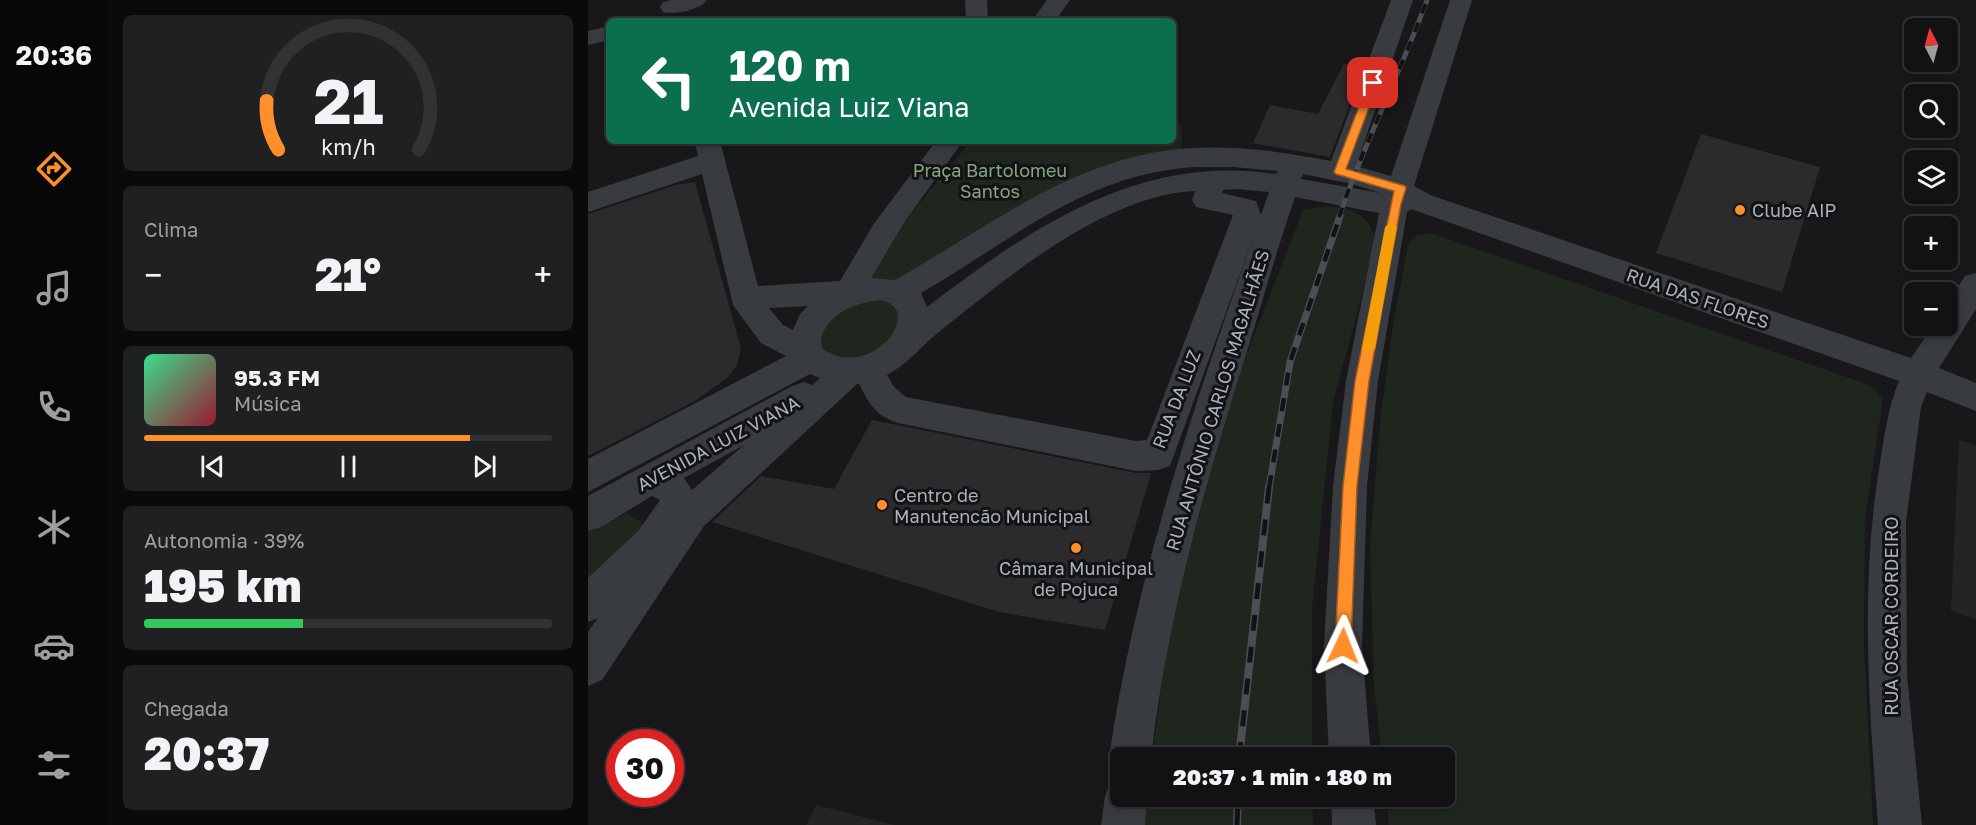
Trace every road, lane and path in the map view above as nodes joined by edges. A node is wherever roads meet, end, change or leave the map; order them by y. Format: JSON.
{"nodes":[{"id":1,"x":696,"y":0,"type":"edge"},
{"id":2,"x":976,"y":0,"type":"edge"},
{"id":3,"x":1059,"y":0,"type":"edge"},
{"id":4,"x":1402,"y":0,"type":"edge"},
{"id":5,"x":1461,"y":0,"type":"edge"},
{"id":6,"x":669,"y":13,"type":"edge"},
{"id":7,"x":977,"y":18,"type":"edge"},
{"id":8,"x":1044,"y":18,"type":"edge"},
{"id":9,"x":606,"y":34,"type":"edge"},
{"id":10,"x":588,"y":38,"type":"edge"},
{"id":11,"x":948,"y":144,"type":"edge"},
{"id":12,"x":709,"y":151,"type":"edge"},
{"id":13,"x":1340,"y":172,"type":"junction"},
{"id":14,"x":1289,"y":175,"type":"junction"},
{"id":15,"x":1212,"y":181,"type":"junction"},
{"id":16,"x":1405,"y":198,"type":"junction"},
{"id":17,"x":588,"y":202,"type":"edge"},
{"id":18,"x":1976,"y":284,"type":"edge"},
{"id":19,"x":849,"y":292,"type":"junction"},
{"id":20,"x":898,"y":292,"type":"junction"},
{"id":21,"x":746,"y":298,"type":"junction"},
{"id":22,"x":910,"y":337,"type":"junction"},
{"id":23,"x":810,"y":356,"type":"junction"},
{"id":24,"x":858,"y":370,"type":"junction"},
{"id":25,"x":1918,"y":374,"type":"junction"},
{"id":26,"x":1976,"y":397,"type":"edge"},
{"id":27,"x":588,"y":476,"type":"edge"},
{"id":28,"x":649,"y":479,"type":"junction"},
{"id":29,"x":588,"y":515,"type":"edge"},
{"id":30,"x":588,"y":603,"type":"edge"},
{"id":31,"x":588,"y":666,"type":"edge"},
{"id":32,"x":1131,"y":747,"type":"edge"},
{"id":33,"x":1349,"y":747,"type":"edge"},
{"id":34,"x":1125,"y":807,"type":"edge"},
{"id":35,"x":1353,"y":807,"type":"edge"},
{"id":36,"x":1123,"y":825,"type":"edge"},
{"id":37,"x":1354,"y":825,"type":"edge"},
{"id":38,"x":1900,"y":825,"type":"edge"}],
"edges":[{"from":1,"to":6,"type":"street"},
{"from":2,"to":7,"type":"street"},
{"from":3,"to":8,"type":"street"},
{"from":4,"to":13,"type":"street"},
{"from":5,"to":16,"type":"street"},
{"from":9,"to":10,"type":"street"},
{"from":11,"to":19,"type":"street"},
{"from":12,"to":17,"type":"street"},
{"from":12,"to":21,"type":"street"},
{"from":13,"to":14,"type":"street","name":"AVENIDA LUIZ VIANA"},
{"from":13,"to":16,"type":"street","name":"AVENIDA LUIZ VIANA"},
{"from":14,"to":15,"type":"street","name":"AVENIDA LUIZ VIANA"},
{"from":14,"to":16,"type":"street","name":"AVENIDA LUIZ VIANA"},
{"from":14,"to":20,"type":"street","name":"AVENIDA LUIZ VIANA"},
{"from":14,"to":32,"type":"street","name":"RUA ANTÔNIO CARLOS MAGALHÃES"},
{"from":15,"to":22,"type":"street","name":"AVENIDA LUIZ VIANA"},
{"from":15,"to":24,"type":"street","name":"RUA DA LUZ"},
{"from":16,"to":25,"type":"street","name":"RUA DAS FLORES"},
{"from":16,"to":33,"type":"street"},
{"from":18,"to":25,"type":"street","name":"RUA OSCAR CORDEIRO"},
{"from":19,"to":20,"type":"street"},
{"from":19,"to":21,"type":"street"},
{"from":19,"to":23,"type":"street"},
{"from":20,"to":22,"type":"street"},
{"from":21,"to":23,"type":"street"},
{"from":22,"to":24,"type":"street","name":"AVENIDA LUIZ VIANA"},
{"from":23,"to":24,"type":"street"},
{"from":23,"to":27,"type":"street","name":"AVENIDA LUIZ VIANA"},
{"from":24,"to":28,"type":"street","name":"AVENIDA LUIZ VIANA"},
{"from":24,"to":31,"type":"street"},
{"from":25,"to":26,"type":"street","name":"RUA DAS FLORES"},
{"from":25,"to":38,"type":"street","name":"RUA OSCAR CORDEIRO"},
{"from":28,"to":29,"type":"street","name":"AVENIDA LUIZ VIANA"},
{"from":28,"to":30,"type":"street"},
{"from":34,"to":36,"type":"street"},
{"from":35,"to":37,"type":"street"}]}
